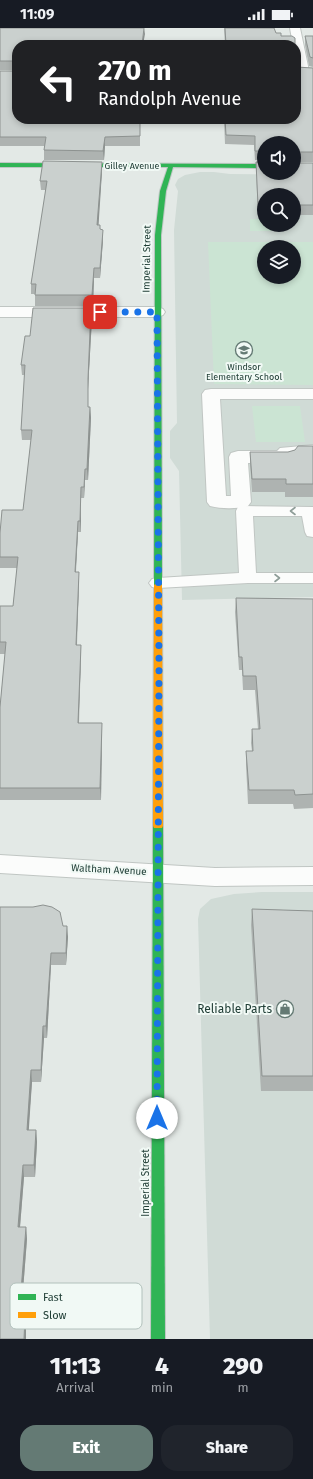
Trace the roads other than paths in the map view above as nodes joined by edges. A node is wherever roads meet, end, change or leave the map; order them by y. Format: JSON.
{"nodes":[{"id":1,"x":295,"y":28,"type":"edge"},
{"id":2,"x":298,"y":40,"type":"edge"},
{"id":3,"x":301,"y":57,"type":"edge"},
{"id":4,"x":304,"y":71,"type":"edge"},
{"id":5,"x":0,"y":165,"type":"edge"},
{"id":6,"x":171,"y":166,"type":"junction"},
{"id":7,"x":257,"y":166,"type":"edge"},
{"id":8,"x":0,"y":312,"type":"edge"},
{"id":9,"x":157,"y":312,"type":"junction"},
{"id":10,"x":313,"y":394,"type":"edge"},
{"id":11,"x":313,"y":451,"type":"edge"},
{"id":12,"x":313,"y":532,"type":"edge"},
{"id":13,"x":248,"y":578,"type":"junction"},
{"id":14,"x":313,"y":578,"type":"edge"},
{"id":15,"x":158,"y":583,"type":"junction"},
{"id":16,"x":0,"y":864,"type":"edge"},
{"id":17,"x":158,"y":873,"type":"junction"},
{"id":18,"x":313,"y":876,"type":"edge"},
{"id":19,"x":158,"y":1339,"type":"edge"}],
"edges":[{"from":1,"to":2,"type":"lane"},
{"from":3,"to":4,"type":"lane"},
{"from":5,"to":6,"type":"street","name":"Gilley Avenue"},
{"from":6,"to":7,"type":"street","name":"Gilley Avenue"},
{"from":6,"to":9,"type":"street","name":"Imperial Street"},
{"from":8,"to":9,"type":"street"},
{"from":9,"to":15,"type":"street","name":"Imperial Street"},
{"from":10,"to":11,"type":"street"},
{"from":12,"to":13,"type":"lane","one_way":true},
{"from":13,"to":14,"type":"lane","one_way":true},
{"from":13,"to":15,"type":"lane"},
{"from":15,"to":17,"type":"street","name":"Imperial Street"},
{"from":16,"to":17,"type":"street","name":"Waltham Avenue"},
{"from":17,"to":18,"type":"street","name":"Waltham Avenue"},
{"from":17,"to":19,"type":"street","name":"Imperial Street"}]}
